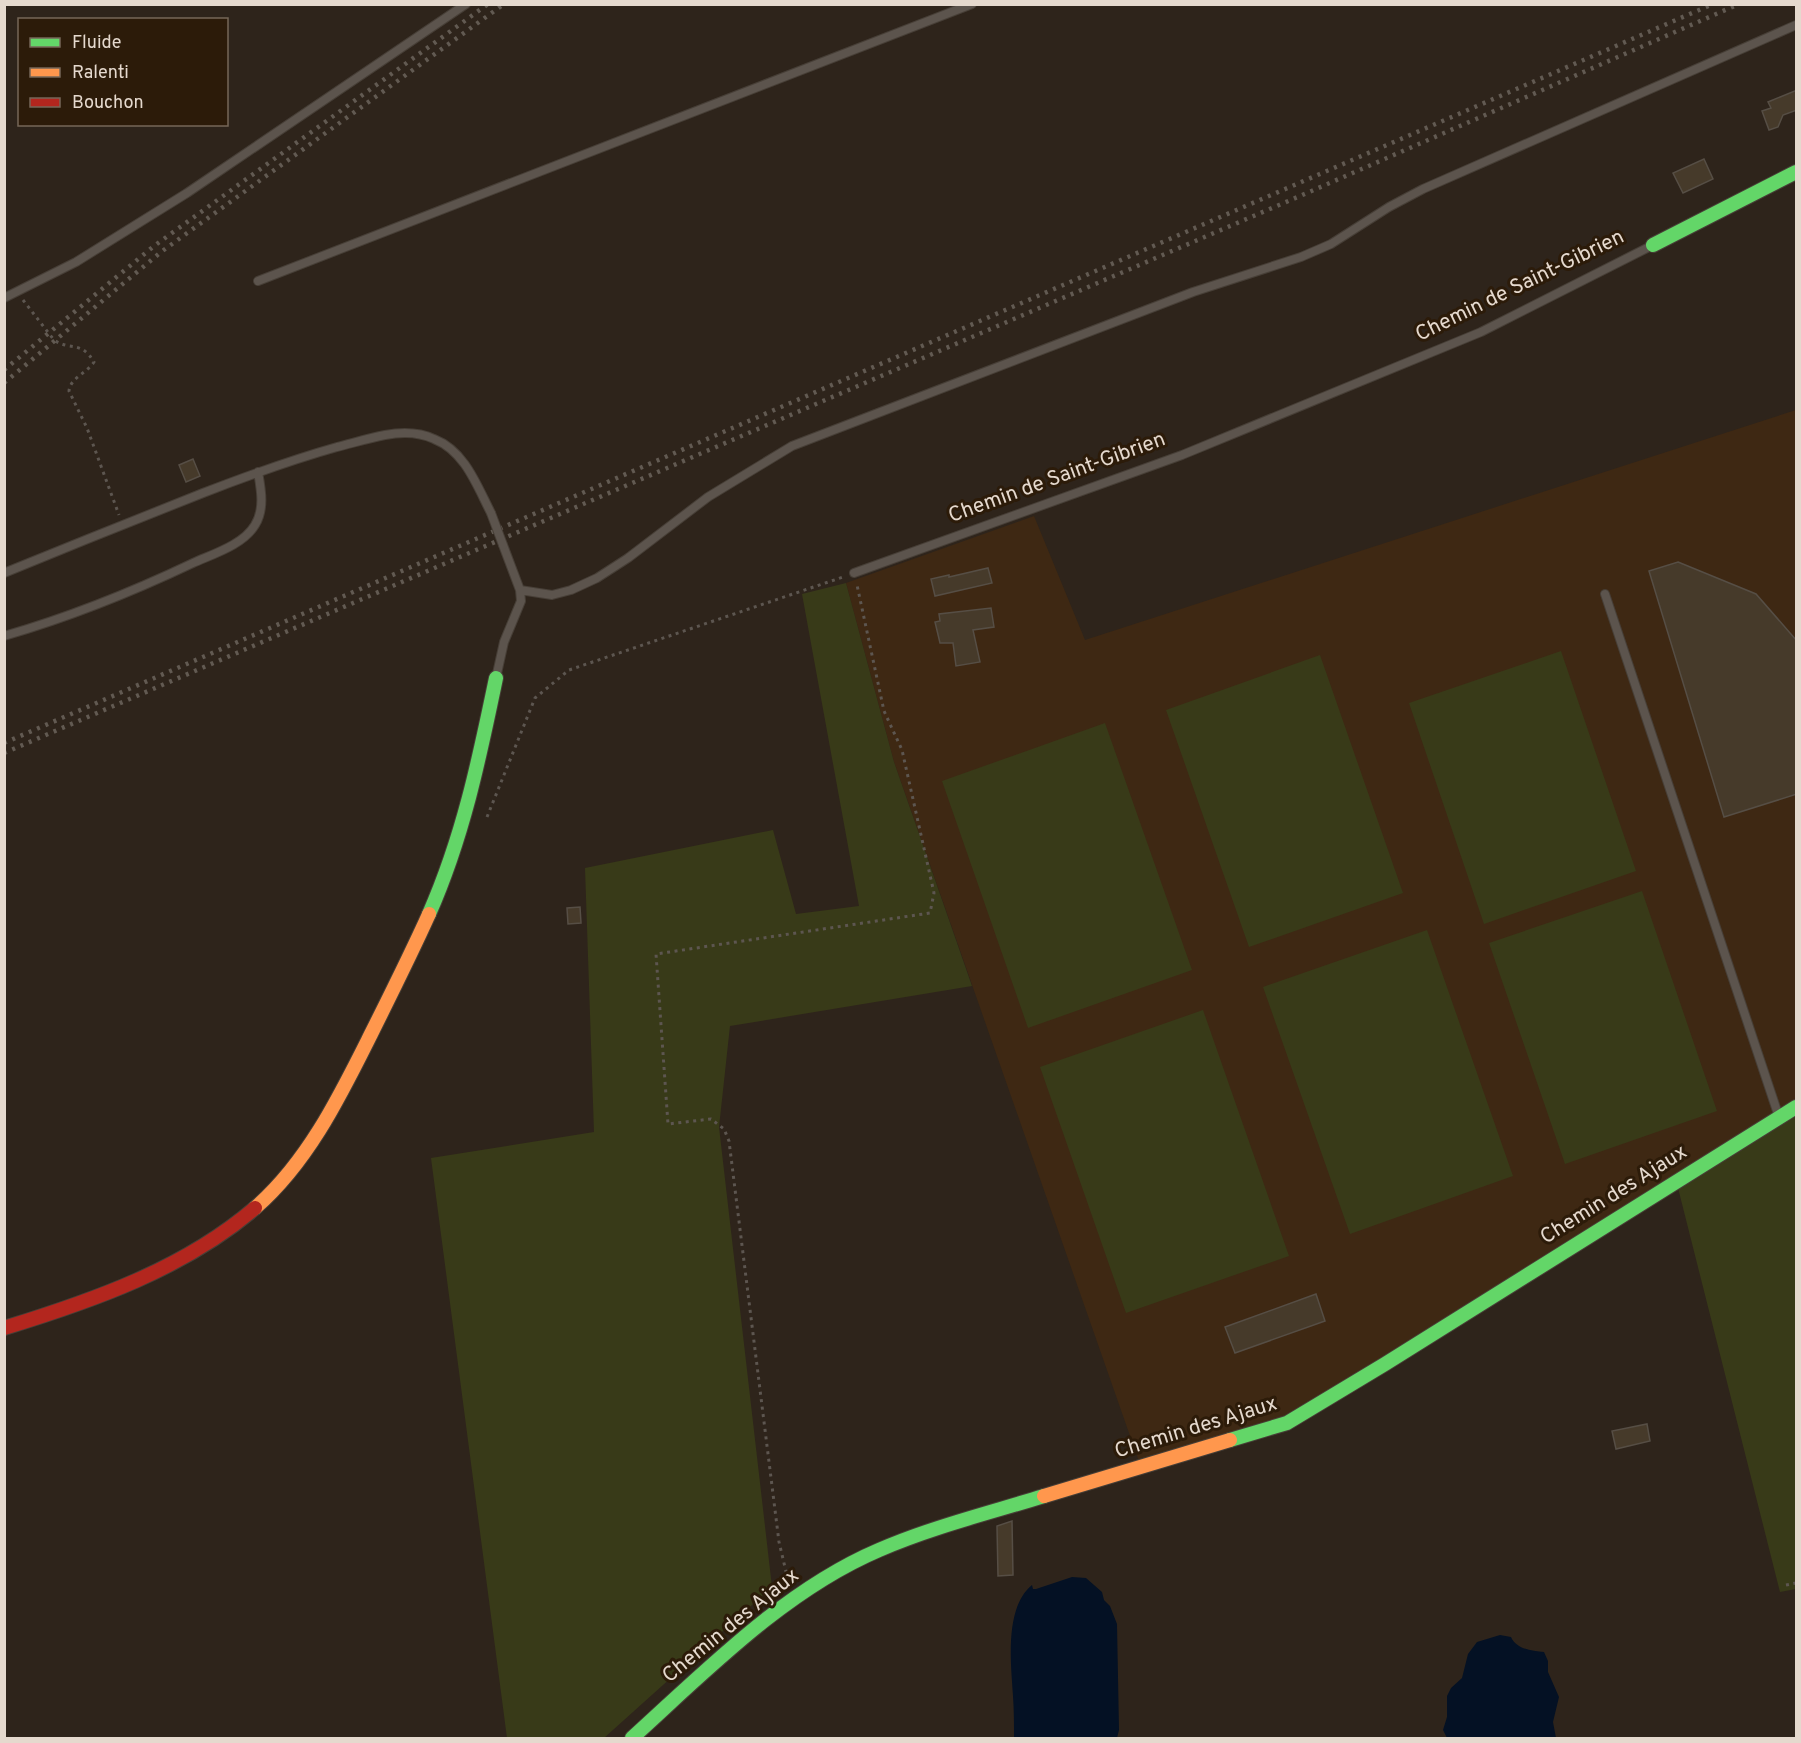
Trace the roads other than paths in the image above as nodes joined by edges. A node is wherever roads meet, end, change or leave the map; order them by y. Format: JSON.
{"nodes":[{"id":1,"x":466,"y":4,"type":"edge"},
{"id":2,"x":972,"y":4,"type":"edge"},
{"id":3,"x":1797,"y":25,"type":"edge"},
{"id":4,"x":1797,"y":172,"type":"edge"},
{"id":5,"x":1653,"y":245,"type":"joint"},
{"id":6,"x":258,"y":281,"type":"dead end"},
{"id":7,"x":4,"y":298,"type":"edge"},
{"id":8,"x":258,"y":472,"type":"junction"},
{"id":9,"x":4,"y":573,"type":"edge"},
{"id":10,"x":854,"y":573,"type":"road end"},
{"id":11,"x":520,"y":590,"type":"junction"},
{"id":12,"x":1605,"y":594,"type":"dead end"},
{"id":13,"x":4,"y":636,"type":"edge"},
{"id":14,"x":496,"y":678,"type":"joint"},
{"id":15,"x":1797,"y":1107,"type":"edge"},
{"id":16,"x":1779,"y":1117,"type":"junction"},
{"id":17,"x":4,"y":1328,"type":"edge"},
{"id":18,"x":632,"y":1738,"type":"edge"}],
"edges":[{"from":1,"to":7,"type":"lane"},
{"from":2,"to":6,"type":"lane"},
{"from":3,"to":11,"type":"lane"},
{"from":4,"to":5,"type":"street","name":"Chemin de Saint-Gibrien"},
{"from":5,"to":10,"type":"lane","name":"Chemin de Saint-Gibrien"},
{"from":8,"to":9,"type":"lane"},
{"from":8,"to":11,"type":"lane","bridge":true},
{"from":8,"to":13,"type":"lane"},
{"from":11,"to":14,"type":"lane"},
{"from":12,"to":16,"type":"lane"},
{"from":14,"to":17,"type":"street"},
{"from":15,"to":16,"type":"street","name":"Chemin des Ajaux"},
{"from":16,"to":18,"type":"street","name":"Chemin des Ajaux"}]}
